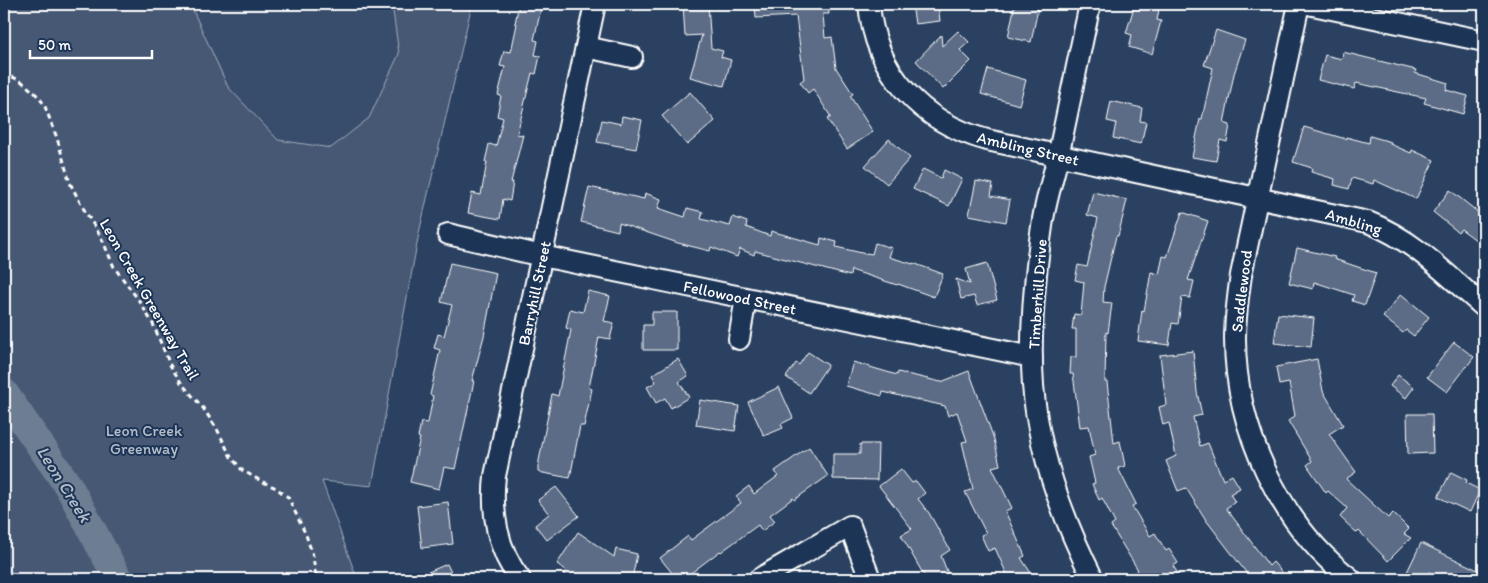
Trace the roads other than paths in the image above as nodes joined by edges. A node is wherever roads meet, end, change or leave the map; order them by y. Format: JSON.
{"nodes":[{"id":1,"x":595,"y":4,"type":"edge"},
{"id":2,"x":869,"y":4,"type":"edge"},
{"id":3,"x":1090,"y":4,"type":"edge"},
{"id":4,"x":1299,"y":4,"type":"edge"},
{"id":5,"x":1308,"y":4,"type":"edge"},
{"id":6,"x":1484,"y":41,"type":"edge"},
{"id":7,"x":586,"y":48,"type":"junction"},
{"id":8,"x":632,"y":57,"type":"dead end"},
{"id":9,"x":1058,"y":155,"type":"junction"},
{"id":10,"x":1257,"y":197,"type":"junction"},
{"id":11,"x":448,"y":234,"type":"dead end"},
{"id":12,"x":542,"y":256,"type":"junction"},
{"id":13,"x":746,"y":298,"type":"junction"},
{"id":14,"x":1484,"y":307,"type":"edge"},
{"id":15,"x":739,"y":339,"type":"dead end"},
{"id":16,"x":1032,"y":357,"type":"junction"},
{"id":17,"x":520,"y":579,"type":"edge"},
{"id":18,"x":760,"y":579,"type":"edge"},
{"id":19,"x":870,"y":579,"type":"edge"},
{"id":20,"x":1093,"y":579,"type":"edge"},
{"id":21,"x":1351,"y":579,"type":"edge"}],
"edges":[{"from":1,"to":7,"type":"street","name":"Barryhill Street"},
{"from":2,"to":9,"type":"street","name":"Ambling Street"},
{"from":3,"to":9,"type":"street","name":"Timberhill Drive"},
{"from":4,"to":10,"type":"street","name":"Saddlewood"},
{"from":5,"to":6,"type":"street"},
{"from":7,"to":8,"type":"street"},
{"from":7,"to":12,"type":"street","name":"Barryhill Street"},
{"from":9,"to":10,"type":"street","name":"Ambling Street"},
{"from":9,"to":16,"type":"street","name":"Timberhill Drive"},
{"from":10,"to":14,"type":"street","name":"Ambling"},
{"from":10,"to":21,"type":"street","name":"Saddlewood"},
{"from":11,"to":12,"type":"street","name":"Fellowood Street"},
{"from":12,"to":13,"type":"street","name":"Fellowood Street"},
{"from":12,"to":17,"type":"street","name":"Barryhill Street"},
{"from":13,"to":15,"type":"street"},
{"from":13,"to":16,"type":"street","name":"Fellowood Street"},
{"from":16,"to":20,"type":"street","name":"Timberhill Drive"},
{"from":18,"to":19,"type":"street"}]}
